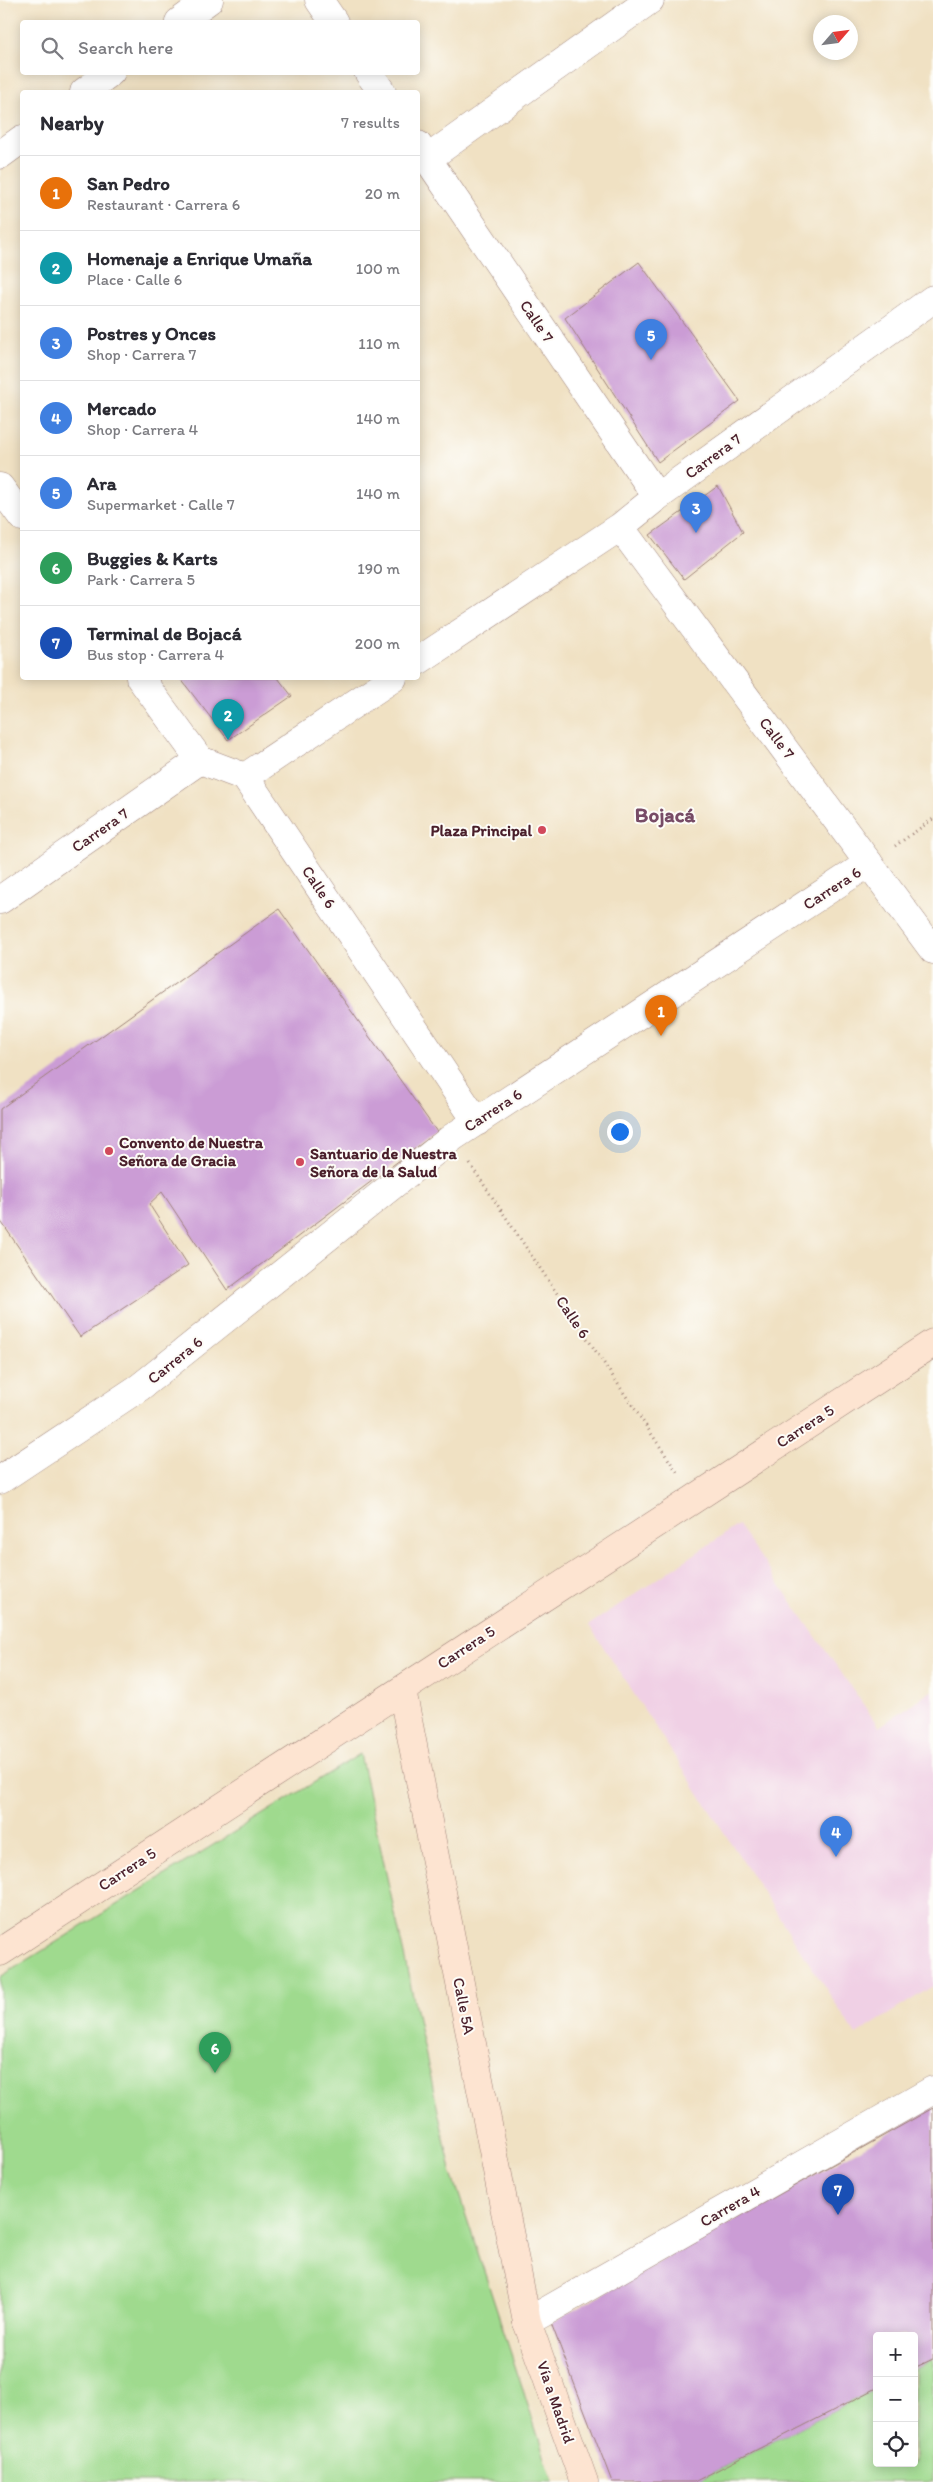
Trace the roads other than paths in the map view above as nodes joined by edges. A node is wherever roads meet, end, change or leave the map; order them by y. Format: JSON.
{"nodes":[{"id":1,"x":209,"y":0,"type":"edge"},
{"id":2,"x":319,"y":0,"type":"edge"},
{"id":3,"x":650,"y":0,"type":"edge"},
{"id":4,"x":182,"y":20,"type":"edge"},
{"id":5,"x":333,"y":20,"type":"edge"},
{"id":6,"x":107,"y":75,"type":"edge"},
{"id":7,"x":370,"y":75,"type":"edge"},
{"id":8,"x":87,"y":90,"type":"edge"},
{"id":9,"x":381,"y":90,"type":"edge"},
{"id":10,"x":20,"y":140,"type":"edge"},
{"id":11,"x":422,"y":152,"type":"edge"},
{"id":12,"x":0,"y":155,"type":"edge"},
{"id":13,"x":933,"y":299,"type":"edge"},
{"id":14,"x":0,"y":487,"type":"edge"},
{"id":15,"x":657,"y":497,"type":"junction"},
{"id":16,"x":20,"y":514,"type":"edge"},
{"id":17,"x":620,"y":527,"type":"junction"},
{"id":18,"x":420,"y":661,"type":"edge"},
{"id":19,"x":141,"y":680,"type":"edge"},
{"id":20,"x":390,"y":680,"type":"edge"},
{"id":21,"x":200,"y":760,"type":"junction"},
{"id":22,"x":245,"y":777,"type":"junction"},
{"id":23,"x":869,"y":863,"type":"junction"},
{"id":24,"x":0,"y":900,"type":"edge"},
{"id":25,"x":933,"y":950,"type":"edge"},
{"id":26,"x":477,"y":1122,"type":"junction"},
{"id":27,"x":933,"y":1343,"type":"edge"},
{"id":28,"x":0,"y":1480,"type":"edge"},
{"id":29,"x":402,"y":1690,"type":"junction"},
{"id":30,"x":0,"y":1952,"type":"edge"},
{"id":31,"x":933,"y":2090,"type":"edge"},
{"id":32,"x":528,"y":2322,"type":"junction"},
{"id":33,"x":584,"y":2482,"type":"edge"}],
"edges":[{"from":1,"to":4,"type":"street"},
{"from":2,"to":5,"type":"street"},
{"from":3,"to":11,"type":"street"},
{"from":6,"to":8,"type":"street"},
{"from":7,"to":9,"type":"street"},
{"from":10,"to":12,"type":"street"},
{"from":11,"to":15,"type":"street","name":"Calle 7"},
{"from":13,"to":15,"type":"street","name":"Carrera 7"},
{"from":14,"to":16,"type":"street"},
{"from":15,"to":17,"type":"street","name":"Carrera 7"},
{"from":17,"to":18,"type":"street","name":"Carrera 7"},
{"from":17,"to":23,"type":"street","name":"Calle 7"},
{"from":19,"to":21,"type":"street"},
{"from":20,"to":22,"type":"street"},
{"from":21,"to":22,"type":"street"},
{"from":21,"to":24,"type":"street","name":"Carrera 7"},
{"from":22,"to":26,"type":"street","name":"Calle 6"},
{"from":23,"to":25,"type":"street","name":"Calle 7"},
{"from":23,"to":26,"type":"street","name":"Carrera 6"},
{"from":26,"to":28,"type":"street","name":"Carrera 6"},
{"from":27,"to":29,"type":"street","name":"Carrera 5"},
{"from":29,"to":30,"type":"street","name":"Carrera 5"},
{"from":29,"to":32,"type":"street","name":"Calle 5A"},
{"from":31,"to":32,"type":"street","name":"Carrera 4"},
{"from":32,"to":33,"type":"street","name":"Vía a Madrid"}]}
